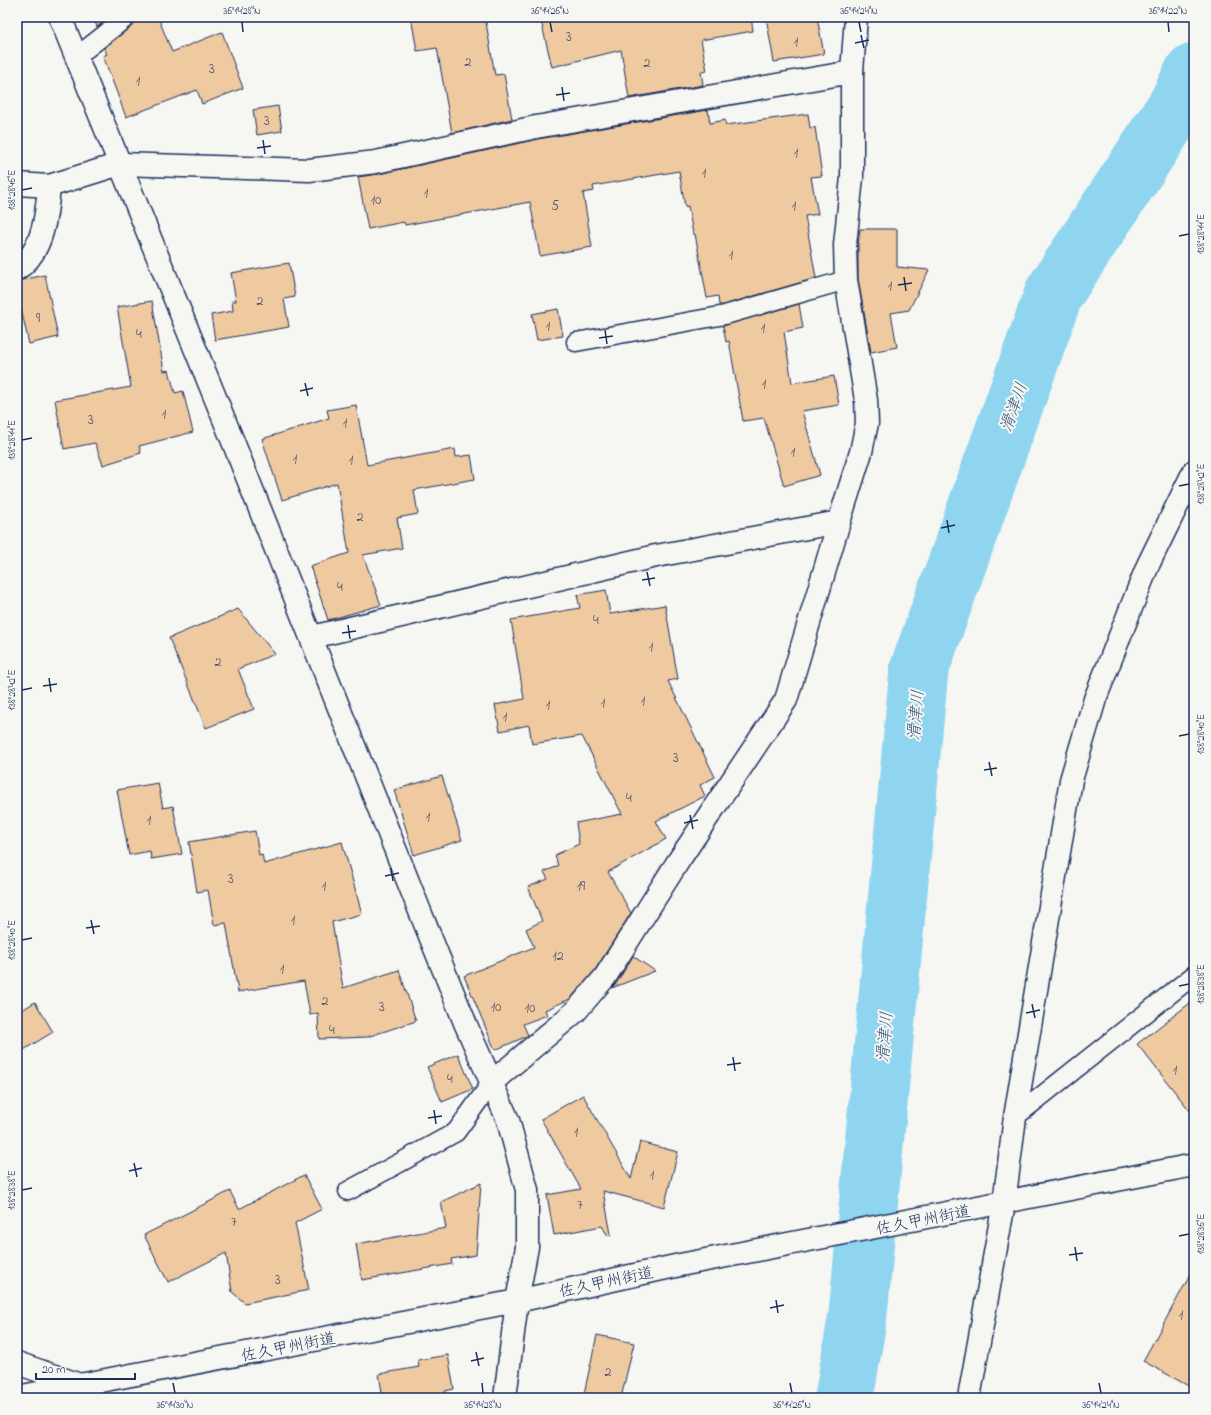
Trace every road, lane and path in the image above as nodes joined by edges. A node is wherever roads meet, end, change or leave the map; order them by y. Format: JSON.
{"nodes":[{"id":1,"x":60,"y":17,"type":"edge"},
{"id":2,"x":127,"y":17,"type":"edge"},
{"id":3,"x":856,"y":17,"type":"edge"},
{"id":4,"x":76,"y":57,"type":"junction"},
{"id":5,"x":852,"y":72,"type":"junction"},
{"id":6,"x":120,"y":164,"type":"junction"},
{"id":7,"x":17,"y":184,"type":"edge"},
{"id":8,"x":49,"y":186,"type":"junction"},
{"id":9,"x":17,"y":269,"type":"edge"},
{"id":10,"x":846,"y":280,"type":"junction"},
{"id":11,"x":576,"y":342,"type":"dead end"},
{"id":12,"x":1194,"y":471,"type":"edge"},
{"id":13,"x":839,"y":522,"type":"junction"},
{"id":14,"x":312,"y":637,"type":"junction"},
{"id":15,"x":1194,"y":975,"type":"edge"},
{"id":16,"x":492,"y":1082,"type":"junction"},
{"id":17,"x":1015,"y":1117,"type":"junction"},
{"id":18,"x":1194,"y":1165,"type":"edge"},
{"id":19,"x":348,"y":1191,"type":"dead end"},
{"id":20,"x":996,"y":1205,"type":"junction"},
{"id":21,"x":517,"y":1301,"type":"junction"},
{"id":22,"x":17,"y":1363,"type":"edge"},
{"id":23,"x":80,"y":1385,"type":"junction"},
{"id":24,"x":17,"y":1397,"type":"edge"},
{"id":25,"x":504,"y":1398,"type":"edge"},
{"id":26,"x":969,"y":1398,"type":"edge"}],
"edges":[{"from":1,"to":4,"type":"street"},
{"from":2,"to":4,"type":"lane"},
{"from":3,"to":5,"type":"street"},
{"from":4,"to":6,"type":"street"},
{"from":5,"to":6,"type":"street"},
{"from":5,"to":10,"type":"street"},
{"from":6,"to":8,"type":"street"},
{"from":6,"to":14,"type":"street"},
{"from":7,"to":8,"type":"street"},
{"from":8,"to":9,"type":"street"},
{"from":10,"to":11,"type":"lane"},
{"from":10,"to":13,"type":"street"},
{"from":12,"to":17,"type":"street"},
{"from":13,"to":14,"type":"street"},
{"from":13,"to":16,"type":"street"},
{"from":14,"to":16,"type":"street"},
{"from":15,"to":17,"type":"lane"},
{"from":16,"to":19,"type":"lane"},
{"from":16,"to":21,"type":"street"},
{"from":17,"to":20,"type":"street"},
{"from":18,"to":20,"type":"street","name":"佐久甲州街道"},
{"from":20,"to":21,"type":"street","name":"佐久甲州街道"},
{"from":20,"to":26,"type":"street"},
{"from":21,"to":23,"type":"street","name":"佐久甲州街道"},
{"from":21,"to":25,"type":"street"},
{"from":22,"to":23,"type":"street"},
{"from":23,"to":24,"type":"street","name":"佐久甲州街道"}]}
